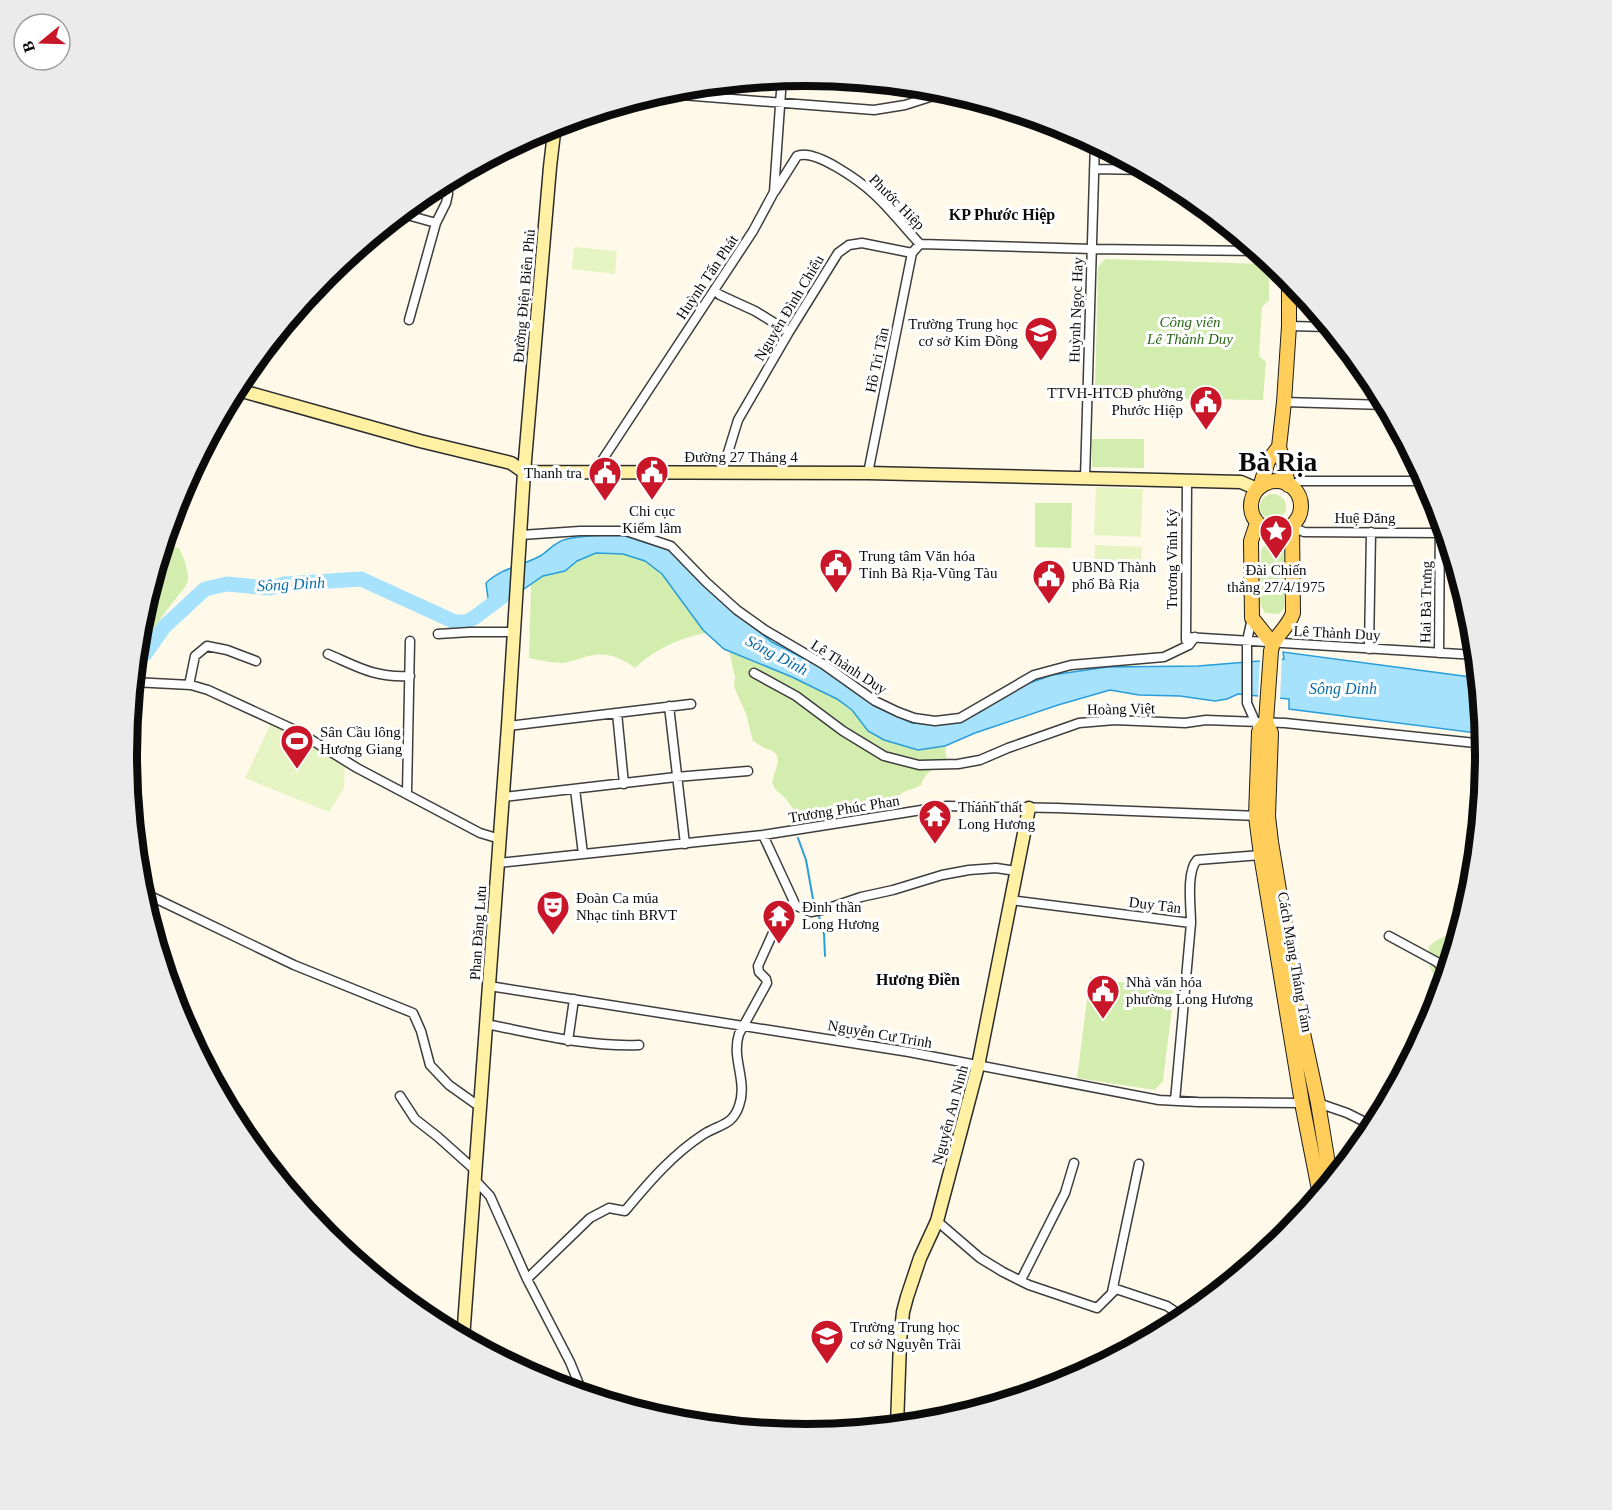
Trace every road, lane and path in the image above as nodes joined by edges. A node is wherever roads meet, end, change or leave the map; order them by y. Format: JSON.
{"nodes":[{"id":1,"x":781,"y":87,"type":"edge"},
{"id":2,"x":691,"y":96,"type":"edge"},
{"id":3,"x":930,"y":97,"type":"edge"},
{"id":4,"x":780,"y":102,"type":"junction"},
{"id":5,"x":554,"y":135,"type":"edge"},
{"id":6,"x":1095,"y":152,"type":"edge"},
{"id":7,"x":1094,"y":169,"type":"junction"},
{"id":8,"x":1131,"y":170,"type":"edge"},
{"id":9,"x":448,"y":189,"type":"edge"},
{"id":10,"x":774,"y":192,"type":"junction"},
{"id":11,"x":410,"y":216,"type":"edge"},
{"id":12,"x":436,"y":223,"type":"junction"},
{"id":13,"x":920,"y":244,"type":"junction"},
{"id":14,"x":1092,"y":249,"type":"junction"},
{"id":15,"x":1246,"y":251,"type":"edge"},
{"id":16,"x":912,"y":253,"type":"junction"},
{"id":17,"x":714,"y":290,"type":"junction"},
{"id":18,"x":1289,"y":292,"type":"edge"},
{"id":19,"x":409,"y":320,"type":"dead end"},
{"id":20,"x":1288,"y":326,"type":"junction"},
{"id":21,"x":1320,"y":327,"type":"edge"},
{"id":22,"x":789,"y":332,"type":"junction"},
{"id":23,"x":244,"y":392,"type":"edge"},
{"id":24,"x":1284,"y":402,"type":"junction"},
{"id":25,"x":1377,"y":405,"type":"edge"},
{"id":26,"x":1279,"y":447,"type":"junction"},
{"id":27,"x":524,"y":472,"type":"junction"},
{"id":28,"x":601,"y":472,"type":"junction"},
{"id":29,"x":722,"y":472,"type":"junction"},
{"id":30,"x":868,"y":473,"type":"junction"},
{"id":31,"x":1085,"y":478,"type":"junction"},
{"id":32,"x":1186,"y":481,"type":"junction"},
{"id":33,"x":1416,"y":481,"type":"edge"},
{"id":34,"x":1291,"y":487,"type":"junction"},
{"id":35,"x":1258,"y":488,"type":"junction"},
{"id":36,"x":1257,"y":523,"type":"junction"},
{"id":37,"x":1292,"y":525,"type":"junction"},
{"id":38,"x":521,"y":532,"type":"junction"},
{"id":39,"x":1371,"y":532,"type":"junction"},
{"id":40,"x":1437,"y":532,"type":"edge"},
{"id":41,"x":1440,"y":540,"type":"edge"},
{"id":42,"x":1252,"y":618,"type":"junction"},
{"id":43,"x":514,"y":631,"type":"junction"},
{"id":44,"x":438,"y":634,"type":"dead end"},
{"id":45,"x":1186,"y":637,"type":"junction"},
{"id":46,"x":1196,"y":637,"type":"junction"},
{"id":47,"x":410,"y":641,"type":"dead end"},
{"id":48,"x":1247,"y":644,"type":"junction"},
{"id":49,"x":1186,"y":646,"type":"junction"},
{"id":50,"x":1272,"y":647,"type":"junction"},
{"id":51,"x":1369,"y":649,"type":"junction"},
{"id":52,"x":1439,"y":653,"type":"junction"},
{"id":53,"x":328,"y":654,"type":"dead end"},
{"id":54,"x":1468,"y":655,"type":"edge"},
{"id":55,"x":256,"y":661,"type":"dead end"},
{"id":56,"x":754,"y":673,"type":"dead end"},
{"id":57,"x":410,"y":676,"type":"junction"},
{"id":58,"x":141,"y":682,"type":"edge"},
{"id":59,"x":189,"y":685,"type":"junction"},
{"id":60,"x":691,"y":704,"type":"dead end"},
{"id":61,"x":669,"y":706,"type":"junction"},
{"id":62,"x":617,"y":713,"type":"junction"},
{"id":63,"x":1260,"y":725,"type":"junction"},
{"id":64,"x":508,"y":726,"type":"junction"},
{"id":65,"x":1475,"y":743,"type":"edge"},
{"id":66,"x":748,"y":771,"type":"dead end"},
{"id":67,"x":676,"y":777,"type":"junction"},
{"id":68,"x":624,"y":784,"type":"junction"},
{"id":69,"x":575,"y":789,"type":"junction"},
{"id":70,"x":407,"y":793,"type":"junction"},
{"id":71,"x":503,"y":797,"type":"junction"},
{"id":72,"x":1029,"y":808,"type":"junction"},
{"id":73,"x":1262,"y":816,"type":"junction"},
{"id":74,"x":763,"y":836,"type":"junction"},
{"id":75,"x":500,"y":839,"type":"junction"},
{"id":76,"x":685,"y":844,"type":"junction"},
{"id":77,"x":582,"y":854,"type":"junction"},
{"id":78,"x":1261,"y":855,"type":"junction"},
{"id":79,"x":498,"y":863,"type":"junction"},
{"id":80,"x":1016,"y":871,"type":"junction"},
{"id":81,"x":152,"y":897,"type":"edge"},
{"id":82,"x":1010,"y":900,"type":"junction"},
{"id":83,"x":796,"y":906,"type":"junction"},
{"id":84,"x":1191,"y":923,"type":"junction"},
{"id":85,"x":1389,"y":936,"type":"dead end"},
{"id":86,"x":1441,"y":966,"type":"edge"},
{"id":87,"x":489,"y":986,"type":"junction"},
{"id":88,"x":574,"y":999,"type":"junction"},
{"id":89,"x":486,"y":1024,"type":"junction"},
{"id":90,"x":744,"y":1026,"type":"junction"},
{"id":91,"x":568,"y":1041,"type":"junction"},
{"id":92,"x":639,"y":1045,"type":"dead end"},
{"id":93,"x":978,"y":1066,"type":"junction"},
{"id":94,"x":400,"y":1096,"type":"dead end"},
{"id":95,"x":1175,"y":1101,"type":"junction"},
{"id":96,"x":1302,"y":1103,"type":"junction"},
{"id":97,"x":1318,"y":1103,"type":"junction"},
{"id":98,"x":480,"y":1107,"type":"junction"},
{"id":99,"x":1366,"y":1122,"type":"edge"},
{"id":100,"x":1074,"y":1162,"type":"dead end"},
{"id":101,"x":1139,"y":1164,"type":"dead end"},
{"id":102,"x":1329,"y":1172,"type":"edge"},
{"id":103,"x":476,"y":1175,"type":"junction"},
{"id":104,"x":1318,"y":1185,"type":"edge"},
{"id":105,"x":937,"y":1221,"type":"junction"},
{"id":106,"x":527,"y":1279,"type":"junction"},
{"id":107,"x":1021,"y":1280,"type":"junction"},
{"id":108,"x":1112,"y":1293,"type":"junction"},
{"id":109,"x":1177,"y":1313,"type":"edge"},
{"id":110,"x":464,"y":1330,"type":"edge"},
{"id":111,"x":578,"y":1384,"type":"edge"},
{"id":112,"x":897,"y":1418,"type":"edge"}],
"edges":[{"from":1,"to":4,"type":"street","name":"Huỳnh Tấn Phát"},
{"from":2,"to":4,"type":"street"},
{"from":3,"to":4,"type":"street"},
{"from":4,"to":10,"type":"street","name":"Huỳnh Tấn Phát"},
{"from":5,"to":27,"type":"street","name":"Đường Điện Biên Phủ"},
{"from":6,"to":7,"type":"street","name":"Huỳnh Ngọc Hay"},
{"from":7,"to":8,"type":"street"},
{"from":7,"to":14,"type":"street","name":"Huỳnh Ngọc Hay"},
{"from":9,"to":12,"type":"street"},
{"from":10,"to":13,"type":"street","name":"Phước Hiệp"},
{"from":10,"to":17,"type":"street","name":"Huỳnh Tấn Phát"},
{"from":11,"to":12,"type":"street"},
{"from":12,"to":19,"type":"street"},
{"from":13,"to":14,"type":"street"},
{"from":13,"to":16,"type":"street"},
{"from":14,"to":15,"type":"street"},
{"from":14,"to":31,"type":"street","name":"Huỳnh Ngọc Hay"},
{"from":16,"to":22,"type":"street","name":"Nguyễn Đình Chiểu"},
{"from":16,"to":30,"type":"street","name":"Hồ Tri Tân"},
{"from":17,"to":22,"type":"street"},
{"from":17,"to":28,"type":"street","name":"Huỳnh Tấn Phát"},
{"from":18,"to":20,"type":"main road"},
{"from":20,"to":21,"type":"street"},
{"from":20,"to":24,"type":"main road"},
{"from":22,"to":29,"type":"street","name":"Nguyễn Đình Chiểu"},
{"from":23,"to":27,"type":"street","name":"Đường 27 Tháng 4"},
{"from":24,"to":25,"type":"street"},
{"from":24,"to":26,"type":"main road"},
{"from":26,"to":34,"type":"main road"},
{"from":26,"to":35,"type":"main road"},
{"from":27,"to":28,"type":"street","name":"Đường 27 Tháng 4"},
{"from":27,"to":38,"type":"street","name":"Đường Điện Biên Phủ"},
{"from":28,"to":29,"type":"street","name":"Đường 27 Tháng 4"},
{"from":29,"to":30,"type":"street","name":"Đường 27 Tháng 4"},
{"from":30,"to":31,"type":"street","name":"Đường 27 Tháng 4"},
{"from":31,"to":32,"type":"street","name":"Đường 27 Tháng 4"},
{"from":32,"to":35,"type":"street","name":"Đường 27 Tháng 4"},
{"from":32,"to":45,"type":"street","name":"Trương Vĩnh Ký"},
{"from":33,"to":34,"type":"street"},
{"from":34,"to":35,"type":"main road"},
{"from":34,"to":37,"type":"main road"},
{"from":35,"to":36,"type":"main road"},
{"from":36,"to":37,"type":"main road"},
{"from":36,"to":42,"type":"main road"},
{"from":37,"to":39,"type":"street","name":"Huệ Đăng"},
{"from":37,"to":50,"type":"main road"},
{"from":38,"to":43,"type":"street","name":"Phan Đăng Lưu"},
{"from":38,"to":49,"type":"street","name":"Lê Thành Duy"},
{"from":39,"to":40,"type":"street","name":"Huệ Đăng"},
{"from":39,"to":51,"type":"street"},
{"from":41,"to":52,"type":"street","name":"Hai Bà Trưng"},
{"from":42,"to":48,"type":"street"},
{"from":42,"to":50,"type":"main road"},
{"from":43,"to":44,"type":"street"},
{"from":43,"to":64,"type":"street","name":"Phan Đăng Lưu"},
{"from":45,"to":46,"type":"street","name":"Lê Thành Duy"},
{"from":45,"to":49,"type":"street"},
{"from":46,"to":48,"type":"street","name":"Lê Thành Duy"},
{"from":46,"to":49,"type":"street","name":"Lê Thành Duy"},
{"from":47,"to":57,"type":"street"},
{"from":48,"to":50,"type":"street","name":"Lê Thành Duy"},
{"from":48,"to":63,"type":"street","name":"Cách Mạng Tháng Tám"},
{"from":50,"to":51,"type":"street","name":"Lê Thành Duy"},
{"from":50,"to":63,"type":"main road","name":"Cách Mạng Tháng Tám"},
{"from":51,"to":52,"type":"street","name":"Lê Thành Duy"},
{"from":52,"to":54,"type":"street","name":"Lê Thành Duy"},
{"from":53,"to":57,"type":"street"},
{"from":55,"to":59,"type":"street"},
{"from":56,"to":63,"type":"street","name":"Hoàng Việt"},
{"from":57,"to":70,"type":"street"},
{"from":58,"to":59,"type":"street"},
{"from":59,"to":70,"type":"street"},
{"from":60,"to":61,"type":"street"},
{"from":61,"to":62,"type":"street"},
{"from":61,"to":67,"type":"street"},
{"from":62,"to":64,"type":"street"},
{"from":62,"to":68,"type":"street"},
{"from":63,"to":65,"type":"street","name":"Hoàng Việt"},
{"from":63,"to":73,"type":"main road","name":"Cách Mạng Tháng Tám"},
{"from":64,"to":71,"type":"street","name":"Phan Đăng Lưu"},
{"from":66,"to":67,"type":"street"},
{"from":67,"to":68,"type":"street"},
{"from":67,"to":76,"type":"street"},
{"from":68,"to":69,"type":"street"},
{"from":69,"to":71,"type":"street"},
{"from":69,"to":77,"type":"street"},
{"from":70,"to":75,"type":"street"},
{"from":71,"to":75,"type":"street","name":"Phan Đăng Lưu"},
{"from":72,"to":73,"type":"street","name":"Trương Phúc Phan"},
{"from":72,"to":74,"type":"street","name":"Trương Phúc Phan"},
{"from":72,"to":80,"type":"street","name":"Nguyễn An Ninh"},
{"from":73,"to":78,"type":"main road","name":"Cách Mạng Tháng Tám"},
{"from":73,"to":97,"type":"main road","name":"Cách Mạng Tháng Tám"},
{"from":74,"to":76,"type":"street","name":"Trương Phúc Phan"},
{"from":74,"to":83,"type":"street"},
{"from":75,"to":79,"type":"street","name":"Phan Đăng Lưu"},
{"from":76,"to":77,"type":"street","name":"Trương Phúc Phan"},
{"from":77,"to":79,"type":"street","name":"Trương Phúc Phan"},
{"from":78,"to":84,"type":"street"},
{"from":78,"to":96,"type":"main road","name":"Cách Mạng Tháng Tám"},
{"from":79,"to":87,"type":"street","name":"Phan Đăng Lưu"},
{"from":80,"to":82,"type":"street","name":"Nguyễn An Ninh"},
{"from":80,"to":83,"type":"street"},
{"from":81,"to":98,"type":"street"},
{"from":82,"to":84,"type":"street","name":"Duy Tân"},
{"from":82,"to":93,"type":"street","name":"Nguyễn An Ninh"},
{"from":83,"to":90,"type":"street"},
{"from":84,"to":95,"type":"street","name":"Duy Tân"},
{"from":85,"to":86,"type":"street"},
{"from":87,"to":88,"type":"street","name":"Nguyễn Cư Trinh"},
{"from":87,"to":89,"type":"street","name":"Phan Đăng Lưu"},
{"from":88,"to":90,"type":"street","name":"Nguyễn Cư Trinh"},
{"from":88,"to":91,"type":"street"},
{"from":89,"to":91,"type":"street"},
{"from":89,"to":98,"type":"street","name":"Phan Đăng Lưu"},
{"from":90,"to":93,"type":"street","name":"Nguyễn Cư Trinh"},
{"from":90,"to":106,"type":"street"},
{"from":91,"to":92,"type":"street"},
{"from":93,"to":95,"type":"street","name":"Nguyễn Cư Trinh"},
{"from":93,"to":105,"type":"street","name":"Nguyễn An Ninh"},
{"from":94,"to":103,"type":"street"},
{"from":95,"to":96,"type":"street","name":"Nguyễn Cư Trinh"},
{"from":96,"to":97,"type":"main road"},
{"from":96,"to":104,"type":"main road","name":"Cách Mạng Tháng Tám"},
{"from":97,"to":99,"type":"street"},
{"from":97,"to":102,"type":"main road","name":"Cách Mạng Tháng Tám"},
{"from":98,"to":103,"type":"street","name":"Phan Đăng Lưu"},
{"from":100,"to":107,"type":"street"},
{"from":101,"to":108,"type":"street"},
{"from":103,"to":106,"type":"street"},
{"from":103,"to":110,"type":"street","name":"Phan Đăng Lưu"},
{"from":105,"to":107,"type":"street"},
{"from":105,"to":112,"type":"street","name":"Nguyễn An Ninh"},
{"from":106,"to":111,"type":"street"},
{"from":107,"to":108,"type":"street"},
{"from":108,"to":109,"type":"street"}]}
